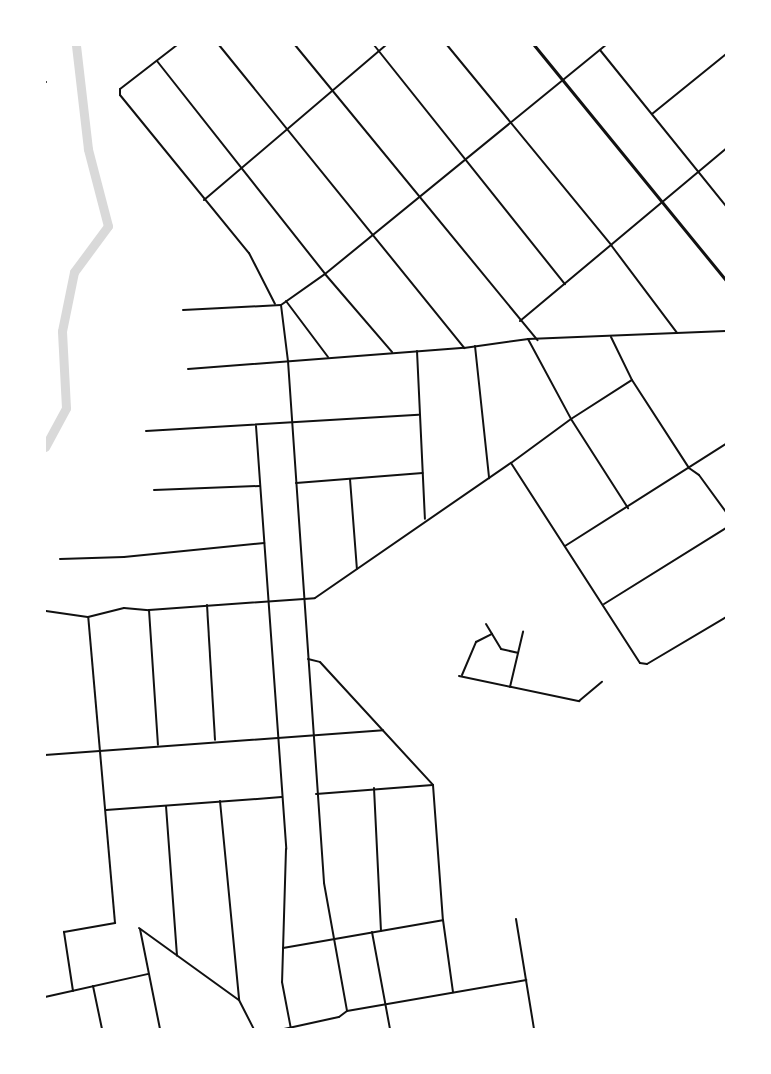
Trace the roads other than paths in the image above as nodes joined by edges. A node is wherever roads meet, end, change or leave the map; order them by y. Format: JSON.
{"nodes":[{"id":1,"x":177,"y":45,"type":"edge"},
{"id":2,"x":219,"y":45,"type":"edge"},
{"id":3,"x":295,"y":45,"type":"edge"},
{"id":4,"x":374,"y":45,"type":"edge"},
{"id":5,"x":386,"y":45,"type":"edge"},
{"id":6,"x":447,"y":45,"type":"edge"},
{"id":7,"x":534,"y":45,"type":"edge"},
{"id":8,"x":606,"y":45,"type":"edge"},
{"id":9,"x":600,"y":50,"type":"junction"},
{"id":10,"x":379,"y":52,"type":"junction"},
{"id":11,"x":726,"y":54,"type":"edge"},
{"id":12,"x":157,"y":61,"type":"junction"},
{"id":13,"x":564,"y":80,"type":"junction"},
{"id":14,"x":332,"y":93,"type":"junction"},
{"id":15,"x":652,"y":114,"type":"junction"},
{"id":16,"x":511,"y":123,"type":"junction"},
{"id":17,"x":286,"y":128,"type":"junction"},
{"id":18,"x":726,"y":149,"type":"edge"},
{"id":19,"x":466,"y":159,"type":"junction"},
{"id":20,"x":241,"y":167,"type":"junction"},
{"id":21,"x":698,"y":172,"type":"junction"},
{"id":22,"x":421,"y":196,"type":"junction"},
{"id":23,"x":204,"y":200,"type":"junction"},
{"id":24,"x":663,"y":201,"type":"junction"},
{"id":25,"x":726,"y":206,"type":"edge"},
{"id":26,"x":373,"y":235,"type":"junction"},
{"id":27,"x":611,"y":245,"type":"junction"},
{"id":28,"x":325,"y":274,"type":"junction"},
{"id":29,"x":726,"y":280,"type":"edge"},
{"id":30,"x":565,"y":284,"type":"junction"},
{"id":31,"x":286,"y":301,"type":"junction"},
{"id":32,"x":275,"y":304,"type":"junction"},
{"id":33,"x":281,"y":305,"type":"junction"},
{"id":34,"x":183,"y":310,"type":"dead end"},
{"id":35,"x":520,"y":321,"type":"junction"},
{"id":36,"x":726,"y":331,"type":"edge"},
{"id":37,"x":677,"y":333,"type":"junction"},
{"id":38,"x":610,"y":336,"type":"junction"},
{"id":39,"x":528,"y":339,"type":"junction"},
{"id":40,"x":537,"y":340,"type":"junction"},
{"id":41,"x":476,"y":346,"type":"junction"},
{"id":42,"x":464,"y":348,"type":"junction"},
{"id":43,"x":417,"y":351,"type":"junction"},
{"id":44,"x":392,"y":352,"type":"junction"},
{"id":45,"x":329,"y":358,"type":"junction"},
{"id":46,"x":288,"y":361,"type":"junction"},
{"id":47,"x":188,"y":369,"type":"dead end"},
{"id":48,"x":632,"y":380,"type":"junction"},
{"id":49,"x":419,"y":415,"type":"junction"},
{"id":50,"x":571,"y":419,"type":"junction"},
{"id":51,"x":292,"y":424,"type":"junction"},
{"id":52,"x":256,"y":426,"type":"junction"},
{"id":53,"x":146,"y":431,"type":"dead end"},
{"id":54,"x":726,"y":444,"type":"edge"},
{"id":55,"x":511,"y":463,"type":"junction"},
{"id":56,"x":689,"y":468,"type":"junction"},
{"id":57,"x":423,"y":473,"type":"junction"},
{"id":58,"x":489,"y":478,"type":"junction"},
{"id":59,"x":350,"y":479,"type":"junction"},
{"id":60,"x":296,"y":483,"type":"junction"},
{"id":61,"x":260,"y":486,"type":"junction"},
{"id":62,"x":154,"y":490,"type":"dead end"},
{"id":63,"x":628,"y":508,"type":"junction"},
{"id":64,"x":726,"y":512,"type":"edge"},
{"id":65,"x":425,"y":520,"type":"junction"},
{"id":66,"x":726,"y":528,"type":"edge"},
{"id":67,"x":264,"y":543,"type":"junction"},
{"id":68,"x":565,"y":546,"type":"junction"},
{"id":69,"x":60,"y":559,"type":"dead end"},
{"id":70,"x":357,"y":570,"type":"junction"},
{"id":71,"x":302,"y":598,"type":"junction"},
{"id":72,"x":269,"y":600,"type":"junction"},
{"id":73,"x":604,"y":604,"type":"junction"},
{"id":74,"x":207,"y":605,"type":"junction"},
{"id":75,"x":149,"y":610,"type":"junction"},
{"id":76,"x":46,"y":611,"type":"edge"},
{"id":77,"x":88,"y":616,"type":"junction"},
{"id":78,"x":726,"y":617,"type":"edge"},
{"id":79,"x":486,"y":624,"type":"dead end"},
{"id":80,"x":523,"y":632,"type":"dead end"},
{"id":81,"x":492,"y":634,"type":"junction"},
{"id":82,"x":518,"y":652,"type":"junction"},
{"id":83,"x":308,"y":659,"type":"junction"},
{"id":84,"x":602,"y":682,"type":"dead end"},
{"id":85,"x":510,"y":687,"type":"junction"},
{"id":86,"x":383,"y":730,"type":"junction"},
{"id":87,"x":312,"y":736,"type":"junction"},
{"id":88,"x":279,"y":737,"type":"junction"},
{"id":89,"x":215,"y":741,"type":"junction"},
{"id":90,"x":158,"y":746,"type":"junction"},
{"id":91,"x":102,"y":751,"type":"junction"},
{"id":92,"x":45,"y":755,"type":"edge"},
{"id":93,"x":433,"y":785,"type":"junction"},
{"id":94,"x":374,"y":788,"type":"junction"},
{"id":95,"x":316,"y":794,"type":"junction"},
{"id":96,"x":282,"y":796,"type":"junction"},
{"id":97,"x":220,"y":801,"type":"junction"},
{"id":98,"x":166,"y":806,"type":"junction"},
{"id":99,"x":105,"y":810,"type":"junction"},
{"id":100,"x":516,"y":919,"type":"dead end"},
{"id":101,"x":443,"y":920,"type":"junction"},
{"id":102,"x":381,"y":931,"type":"junction"},
{"id":103,"x":372,"y":932,"type":"junction"},
{"id":104,"x":334,"y":939,"type":"junction"},
{"id":105,"x":282,"y":948,"type":"junction"},
{"id":106,"x":177,"y":956,"type":"junction"},
{"id":107,"x":148,"y":974,"type":"junction"},
{"id":108,"x":526,"y":980,"type":"junction"},
{"id":109,"x":93,"y":986,"type":"junction"},
{"id":110,"x":73,"y":991,"type":"junction"},
{"id":111,"x":453,"y":992,"type":"junction"},
{"id":112,"x":45,"y":997,"type":"edge"},
{"id":113,"x":239,"y":1000,"type":"junction"},
{"id":114,"x":386,"y":1003,"type":"junction"},
{"id":115,"x":347,"y":1011,"type":"junction"},
{"id":116,"x":291,"y":1028,"type":"edge"},
{"id":117,"x":102,"y":1029,"type":"edge"},
{"id":118,"x":160,"y":1029,"type":"edge"},
{"id":119,"x":254,"y":1029,"type":"edge"},
{"id":120,"x":284,"y":1029,"type":"edge"},
{"id":121,"x":390,"y":1029,"type":"edge"},
{"id":122,"x":534,"y":1029,"type":"edge"}],
"edges":[{"from":1,"to":12,"type":"street"},
{"from":2,"to":17,"type":"street"},
{"from":3,"to":14,"type":"street"},
{"from":4,"to":10,"type":"street"},
{"from":5,"to":10,"type":"street"},
{"from":6,"to":16,"type":"street"},
{"from":7,"to":13,"type":"street"},
{"from":8,"to":9,"type":"street"},
{"from":9,"to":13,"type":"street"},
{"from":9,"to":15,"type":"street"},
{"from":10,"to":14,"type":"street"},
{"from":10,"to":19,"type":"street"},
{"from":11,"to":15,"type":"street"},
{"from":12,"to":20,"type":"street"},
{"from":12,"to":23,"type":"street"},
{"from":13,"to":16,"type":"street"},
{"from":13,"to":24,"type":"street"},
{"from":14,"to":17,"type":"street"},
{"from":14,"to":22,"type":"street"},
{"from":15,"to":21,"type":"street"},
{"from":16,"to":19,"type":"street"},
{"from":16,"to":27,"type":"street"},
{"from":17,"to":20,"type":"street"},
{"from":17,"to":26,"type":"street"},
{"from":18,"to":21,"type":"street"},
{"from":19,"to":22,"type":"street"},
{"from":19,"to":30,"type":"street"},
{"from":20,"to":23,"type":"street"},
{"from":20,"to":28,"type":"street"},
{"from":21,"to":24,"type":"street"},
{"from":21,"to":25,"type":"street"},
{"from":22,"to":26,"type":"street"},
{"from":22,"to":35,"type":"street"},
{"from":23,"to":32,"type":"street"},
{"from":24,"to":27,"type":"street"},
{"from":24,"to":29,"type":"street"},
{"from":26,"to":28,"type":"street"},
{"from":26,"to":42,"type":"street"},
{"from":27,"to":30,"type":"street"},
{"from":27,"to":37,"type":"street"},
{"from":28,"to":31,"type":"street"},
{"from":28,"to":44,"type":"street"},
{"from":30,"to":35,"type":"street"},
{"from":31,"to":33,"type":"street"},
{"from":31,"to":45,"type":"street"},
{"from":32,"to":33,"type":"street"},
{"from":32,"to":34,"type":"street"},
{"from":33,"to":46,"type":"street"},
{"from":35,"to":40,"type":"street"},
{"from":36,"to":37,"type":"street"},
{"from":37,"to":38,"type":"street"},
{"from":38,"to":40,"type":"street"},
{"from":38,"to":48,"type":"street"},
{"from":39,"to":40,"type":"street"},
{"from":39,"to":41,"type":"street"},
{"from":39,"to":50,"type":"street"},
{"from":41,"to":42,"type":"street"},
{"from":41,"to":58,"type":"street"},
{"from":42,"to":43,"type":"street"},
{"from":43,"to":44,"type":"street"},
{"from":43,"to":49,"type":"street"},
{"from":44,"to":45,"type":"street"},
{"from":45,"to":46,"type":"street"},
{"from":46,"to":47,"type":"street"},
{"from":46,"to":51,"type":"street"},
{"from":48,"to":50,"type":"street"},
{"from":48,"to":56,"type":"street"},
{"from":49,"to":51,"type":"street"},
{"from":49,"to":57,"type":"street"},
{"from":50,"to":55,"type":"street"},
{"from":50,"to":63,"type":"street"},
{"from":51,"to":52,"type":"street"},
{"from":51,"to":60,"type":"street"},
{"from":52,"to":53,"type":"street"},
{"from":52,"to":61,"type":"street"},
{"from":54,"to":56,"type":"street"},
{"from":55,"to":58,"type":"street"},
{"from":55,"to":68,"type":"street"},
{"from":56,"to":63,"type":"street"},
{"from":56,"to":64,"type":"street"},
{"from":57,"to":59,"type":"street"},
{"from":57,"to":65,"type":"street"},
{"from":58,"to":65,"type":"street"},
{"from":59,"to":60,"type":"street"},
{"from":59,"to":70,"type":"street"},
{"from":60,"to":71,"type":"street"},
{"from":61,"to":62,"type":"street"},
{"from":61,"to":67,"type":"street"},
{"from":63,"to":68,"type":"street"},
{"from":65,"to":70,"type":"street"},
{"from":66,"to":73,"type":"street"},
{"from":67,"to":69,"type":"street"},
{"from":67,"to":72,"type":"street"},
{"from":68,"to":73,"type":"street"},
{"from":70,"to":71,"type":"street"},
{"from":71,"to":72,"type":"street"},
{"from":71,"to":83,"type":"street"},
{"from":72,"to":74,"type":"street"},
{"from":72,"to":88,"type":"street"},
{"from":73,"to":78,"type":"street"},
{"from":74,"to":75,"type":"street"},
{"from":74,"to":89,"type":"street"},
{"from":75,"to":77,"type":"street"},
{"from":75,"to":90,"type":"street"},
{"from":76,"to":77,"type":"street"},
{"from":77,"to":91,"type":"street"},
{"from":79,"to":81,"type":"street"},
{"from":80,"to":82,"type":"street"},
{"from":81,"to":82,"type":"street"},
{"from":81,"to":85,"type":"street"},
{"from":82,"to":85,"type":"street"},
{"from":83,"to":86,"type":"street"},
{"from":83,"to":87,"type":"street"},
{"from":84,"to":85,"type":"street"},
{"from":86,"to":87,"type":"street"},
{"from":86,"to":93,"type":"street"},
{"from":87,"to":88,"type":"street"},
{"from":87,"to":95,"type":"street"},
{"from":88,"to":89,"type":"street"},
{"from":88,"to":96,"type":"street"},
{"from":89,"to":90,"type":"street"},
{"from":90,"to":91,"type":"street"},
{"from":91,"to":92,"type":"street"},
{"from":91,"to":99,"type":"street"},
{"from":93,"to":94,"type":"street"},
{"from":93,"to":101,"type":"street"},
{"from":94,"to":95,"type":"street"},
{"from":94,"to":102,"type":"street"},
{"from":95,"to":104,"type":"street"},
{"from":96,"to":97,"type":"street"},
{"from":96,"to":105,"type":"street"},
{"from":97,"to":98,"type":"street"},
{"from":97,"to":113,"type":"street"},
{"from":98,"to":99,"type":"street"},
{"from":98,"to":106,"type":"street"},
{"from":99,"to":110,"type":"street"},
{"from":100,"to":108,"type":"street"},
{"from":101,"to":102,"type":"street"},
{"from":101,"to":111,"type":"street"},
{"from":102,"to":103,"type":"street"},
{"from":103,"to":104,"type":"street"},
{"from":103,"to":114,"type":"street"},
{"from":104,"to":105,"type":"street"},
{"from":104,"to":115,"type":"street"},
{"from":105,"to":116,"type":"street"},
{"from":106,"to":107,"type":"street"},
{"from":106,"to":113,"type":"street"},
{"from":107,"to":109,"type":"street"},
{"from":107,"to":118,"type":"street"},
{"from":108,"to":111,"type":"street"},
{"from":108,"to":122,"type":"street"},
{"from":109,"to":110,"type":"street"},
{"from":109,"to":117,"type":"street"},
{"from":110,"to":112,"type":"street"},
{"from":111,"to":114,"type":"street"},
{"from":113,"to":119,"type":"street"},
{"from":114,"to":115,"type":"street"},
{"from":114,"to":121,"type":"street"},
{"from":115,"to":116,"type":"street"},
{"from":116,"to":120,"type":"street"}]}
